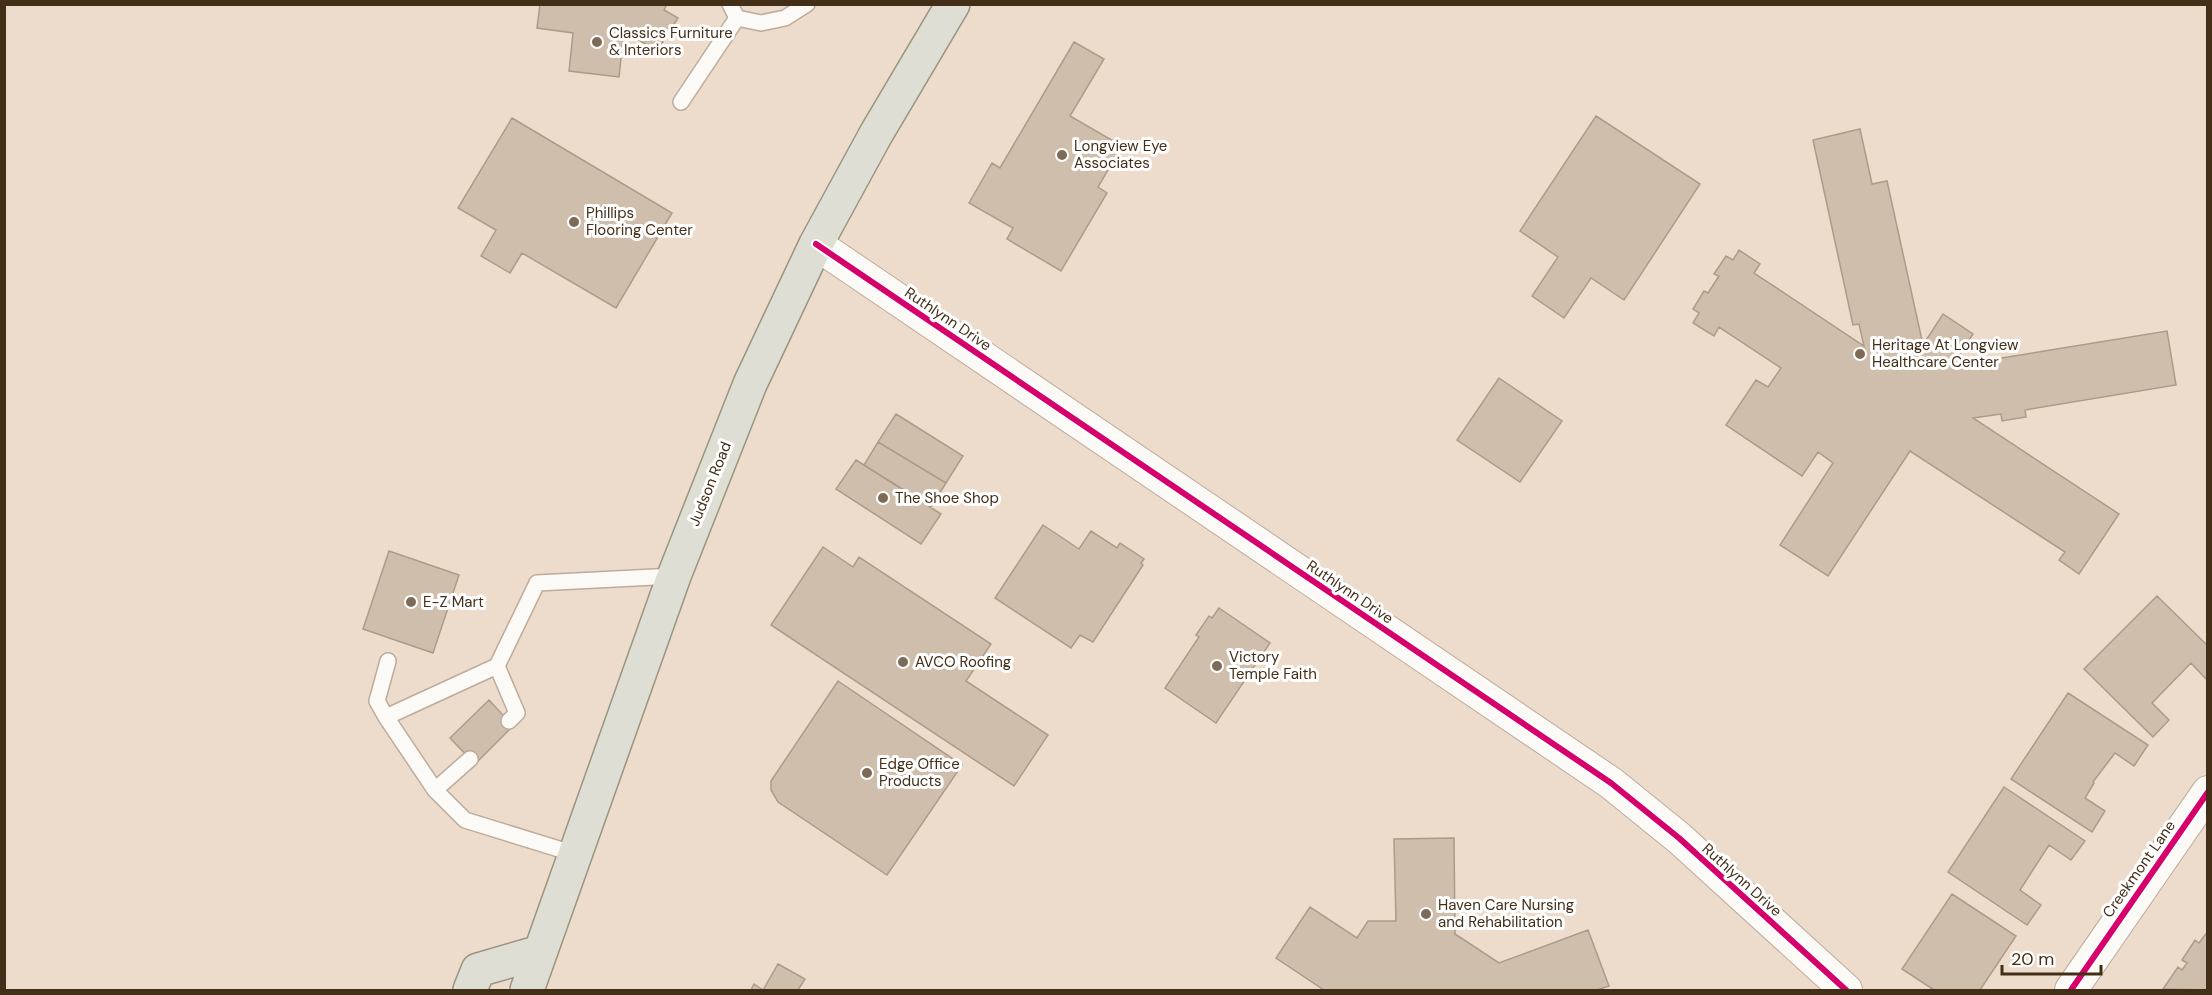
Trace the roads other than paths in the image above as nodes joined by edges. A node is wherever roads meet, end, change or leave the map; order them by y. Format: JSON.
{"nodes":[{"id":1,"x":807,"y":4,"type":"edge"},
{"id":2,"x":953,"y":4,"type":"edge"},
{"id":3,"x":734,"y":11,"type":"edge"},
{"id":4,"x":681,"y":102,"type":"dead end"},
{"id":5,"x":816,"y":244,"type":"junction"},
{"id":6,"x":674,"y":576,"type":"junction"},
{"id":7,"x":388,"y":661,"type":"dead end"},
{"id":8,"x":497,"y":666,"type":"junction"},
{"id":9,"x":386,"y":717,"type":"junction"},
{"id":10,"x":509,"y":721,"type":"dead end"},
{"id":11,"x":470,"y":759,"type":"dead end"},
{"id":12,"x":435,"y":790,"type":"junction"},
{"id":13,"x":2208,"y":792,"type":"edge"},
{"id":14,"x":575,"y":854,"type":"junction"},
{"id":15,"x":540,"y":952,"type":"junction"},
{"id":16,"x":470,"y":990,"type":"edge"},
{"id":17,"x":527,"y":990,"type":"edge"},
{"id":18,"x":1846,"y":990,"type":"edge"},
{"id":19,"x":2071,"y":990,"type":"edge"}],
"edges":[{"from":1,"to":3,"type":"lane"},
{"from":2,"to":5,"type":"main road","name":"Judson Road"},
{"from":3,"to":4,"type":"lane"},
{"from":5,"to":6,"type":"main road","name":"Judson Road"},
{"from":5,"to":18,"type":"street","name":"Ruthlynn Drive"},
{"from":6,"to":8,"type":"lane"},
{"from":6,"to":14,"type":"main road","name":"Judson Road"},
{"from":7,"to":9,"type":"lane"},
{"from":8,"to":9,"type":"lane"},
{"from":8,"to":10,"type":"lane"},
{"from":9,"to":12,"type":"lane"},
{"from":11,"to":12,"type":"lane"},
{"from":12,"to":14,"type":"lane"},
{"from":13,"to":19,"type":"street","name":"Creekmont Lane"},
{"from":14,"to":15,"type":"main road","name":"Judson Road"},
{"from":15,"to":16,"type":"main road"},
{"from":15,"to":17,"type":"main road","name":"Judson Road"}]}
